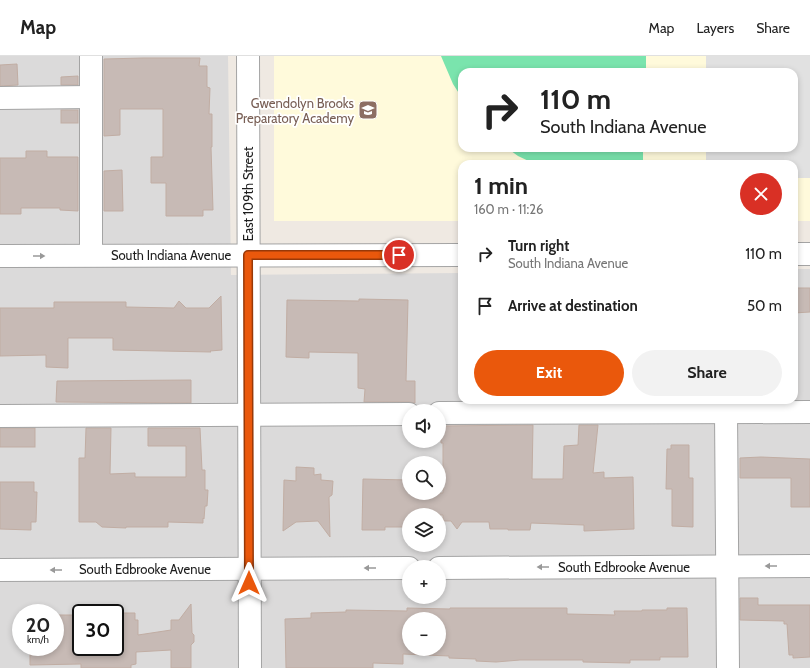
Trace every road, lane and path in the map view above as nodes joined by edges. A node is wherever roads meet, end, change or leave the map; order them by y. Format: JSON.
{"nodes":[{"id":1,"x":91,"y":56,"type":"edge"},
{"id":2,"x":248,"y":56,"type":"edge"},
{"id":3,"x":91,"y":97,"type":"junction"},
{"id":4,"x":0,"y":98,"type":"edge"},
{"id":5,"x":798,"y":254,"type":"edge"},
{"id":6,"x":810,"y":254,"type":"edge"},
{"id":7,"x":248,"y":255,"type":"junction"},
{"id":8,"x":458,"y":255,"type":"edge"},
{"id":9,"x":0,"y":256,"type":"edge"},
{"id":10,"x":91,"y":256,"type":"junction"},
{"id":11,"x":726,"y":412,"type":"junction"},
{"id":12,"x":810,"y":412,"type":"edge"},
{"id":13,"x":446,"y":413,"type":"edge"},
{"id":14,"x":249,"y":414,"type":"junction"},
{"id":15,"x":402,"y":414,"type":"edge"},
{"id":16,"x":0,"y":416,"type":"edge"},
{"id":17,"x":727,"y":566,"type":"junction"},
{"id":18,"x":810,"y":566,"type":"edge"},
{"id":19,"x":402,"y":568,"type":"edge"},
{"id":20,"x":446,"y":568,"type":"edge"},
{"id":21,"x":249,"y":569,"type":"junction"},
{"id":22,"x":0,"y":570,"type":"edge"},
{"id":23,"x":250,"y":668,"type":"edge"},
{"id":24,"x":728,"y":668,"type":"edge"}],
"edges":[{"from":1,"to":3,"type":"street"},
{"from":2,"to":7,"type":"street","name":"East 109th Street"},
{"from":3,"to":4,"type":"street"},
{"from":3,"to":10,"type":"street"},
{"from":5,"to":6,"type":"street"},
{"from":7,"to":8,"type":"street","name":"South Indiana Avenue"},
{"from":7,"to":10,"type":"street","name":"South Indiana Avenue"},
{"from":7,"to":14,"type":"street","name":"East 109th Street"},
{"from":9,"to":10,"type":"street","name":"South Indiana Avenue","one_way":true},
{"from":11,"to":12,"type":"street"},
{"from":11,"to":13,"type":"street"},
{"from":11,"to":17,"type":"street"},
{"from":14,"to":15,"type":"street"},
{"from":14,"to":16,"type":"street"},
{"from":14,"to":21,"type":"street","name":"East 109th Street"},
{"from":18,"to":17,"type":"street","name":"South Edbrooke Avenue","one_way":true},
{"from":17,"to":20,"type":"street","name":"South Edbrooke Avenue","one_way":true},
{"from":17,"to":24,"type":"street"},
{"from":19,"to":21,"type":"street","name":"South Edbrooke Avenue","one_way":true},
{"from":21,"to":22,"type":"street","name":"South Edbrooke Avenue","one_way":true},
{"from":21,"to":23,"type":"street","name":"East 109th Street"}]}
